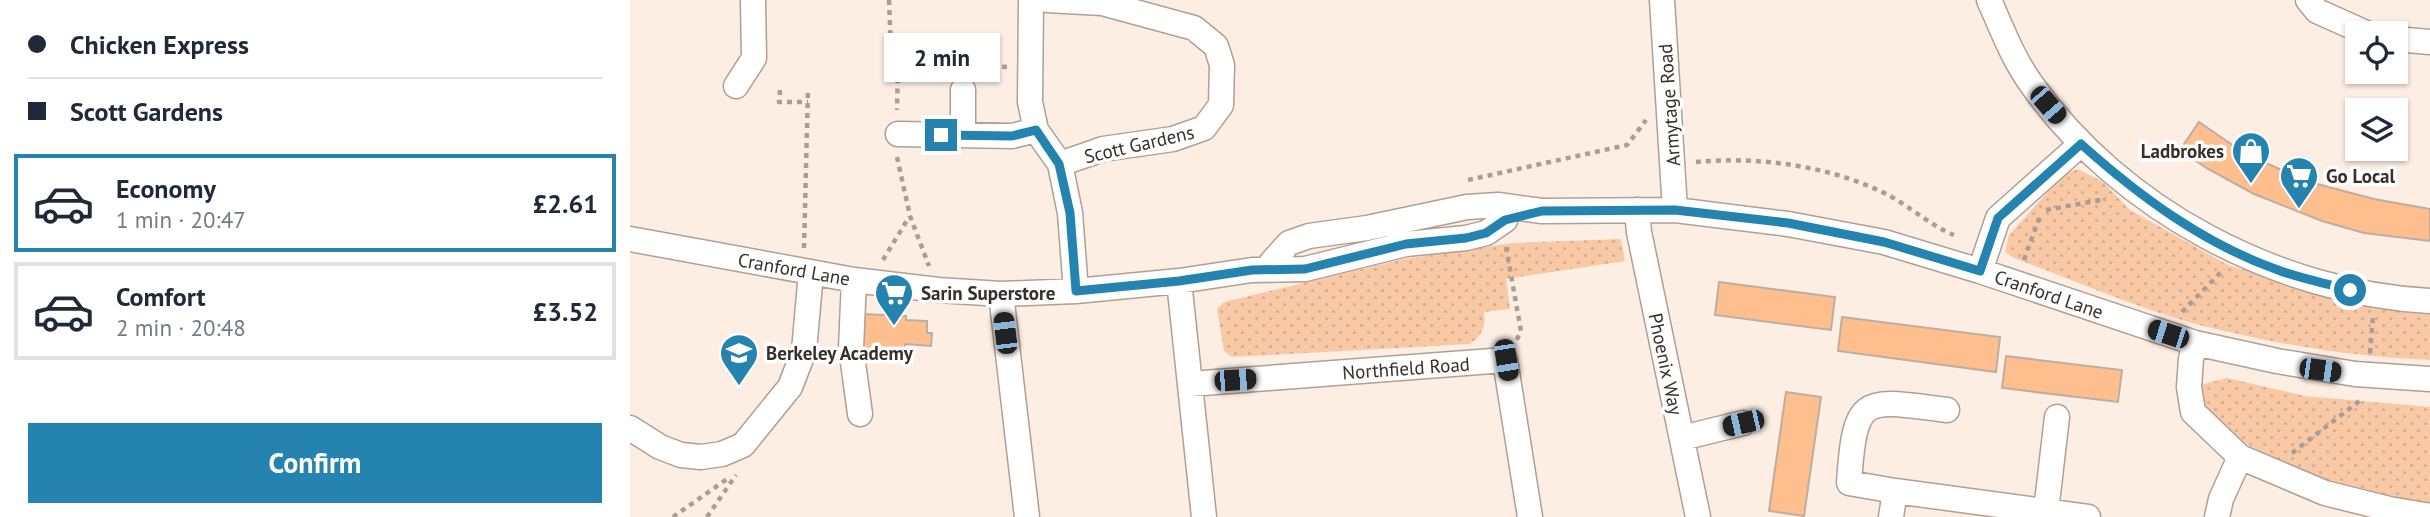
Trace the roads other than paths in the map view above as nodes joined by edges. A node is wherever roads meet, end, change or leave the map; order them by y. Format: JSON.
{"nodes":[{"id":1,"x":753,"y":0,"type":"edge"},
{"id":2,"x":1031,"y":0,"type":"edge"},
{"id":3,"x":1047,"y":0,"type":"edge"},
{"id":4,"x":1662,"y":0,"type":"edge"},
{"id":5,"x":1989,"y":0,"type":"edge"},
{"id":6,"x":2308,"y":0,"type":"edge"},
{"id":7,"x":2345,"y":24,"type":"edge"},
{"id":8,"x":2408,"y":39,"type":"edge"},
{"id":9,"x":2430,"y":42,"type":"edge"},
{"id":10,"x":736,"y":86,"type":"dead end"},
{"id":11,"x":962,"y":90,"type":"dead end"},
{"id":12,"x":1036,"y":130,"type":"junction"},
{"id":13,"x":898,"y":134,"type":"dead end"},
{"id":14,"x":963,"y":135,"type":"junction"},
{"id":15,"x":2081,"y":144,"type":"junction"},
{"id":16,"x":1059,"y":164,"type":"junction"},
{"id":17,"x":1637,"y":210,"type":"junction"},
{"id":18,"x":1675,"y":210,"type":"junction"},
{"id":19,"x":1542,"y":211,"type":"junction"},
{"id":20,"x":630,"y":239,"type":"edge"},
{"id":21,"x":1261,"y":267,"type":"junction"},
{"id":22,"x":806,"y":271,"type":"junction"},
{"id":23,"x":1980,"y":271,"type":"junction"},
{"id":24,"x":862,"y":281,"type":"junction"},
{"id":25,"x":1179,"y":281,"type":"junction"},
{"id":26,"x":1076,"y":291,"type":"junction"},
{"id":27,"x":1001,"y":294,"type":"junction"},
{"id":28,"x":2430,"y":301,"type":"edge"},
{"id":29,"x":2195,"y":342,"type":"junction"},
{"id":30,"x":2430,"y":379,"type":"edge"},
{"id":31,"x":1190,"y":384,"type":"junction"},
{"id":32,"x":1947,"y":410,"type":"dead end"},
{"id":33,"x":860,"y":414,"type":"dead end"},
{"id":34,"x":2057,"y":417,"type":"dead end"},
{"id":35,"x":1743,"y":423,"type":"dead end"},
{"id":36,"x":630,"y":428,"type":"edge"},
{"id":37,"x":1682,"y":438,"type":"junction"},
{"id":38,"x":2240,"y":457,"type":"junction"},
{"id":39,"x":1895,"y":491,"type":"junction"},
{"id":40,"x":1999,"y":511,"type":"edge"},
{"id":41,"x":2046,"y":511,"type":"junction"},
{"id":42,"x":2430,"y":516,"type":"edge"},
{"id":43,"x":1027,"y":517,"type":"edge"},
{"id":44,"x":1204,"y":517,"type":"edge"},
{"id":45,"x":1530,"y":517,"type":"edge"},
{"id":46,"x":1698,"y":517,"type":"edge"},
{"id":47,"x":1891,"y":517,"type":"edge"},
{"id":48,"x":2088,"y":517,"type":"edge"},
{"id":49,"x":2217,"y":517,"type":"edge"}],
"edges":[{"from":1,"to":10,"type":"street"},
{"from":2,"to":12,"type":"street","name":"Scott Gardens"},
{"from":3,"to":16,"type":"street","name":"Scott Gardens"},
{"from":4,"to":18,"type":"street","name":"Armytage Road"},
{"from":5,"to":15,"type":"street"},
{"from":6,"to":7,"type":"street"},
{"from":8,"to":9,"type":"street"},
{"from":11,"to":14,"type":"street"},
{"from":12,"to":14,"type":"street"},
{"from":12,"to":16,"type":"street","name":"Scott Gardens"},
{"from":13,"to":14,"type":"street"},
{"from":15,"to":23,"type":"street"},
{"from":15,"to":28,"type":"street"},
{"from":16,"to":26,"type":"street","name":"Scott Gardens"},
{"from":17,"to":18,"type":"street","name":"Cranford Lane"},
{"from":17,"to":19,"type":"street","name":"Cranford Lane"},
{"from":17,"to":37,"type":"street","name":"Phoenix Way"},
{"from":18,"to":23,"type":"street","name":"Cranford Lane"},
{"from":19,"to":21,"type":"street","name":"Cranford Lane"},
{"from":19,"to":21,"type":"street","name":"Cranford Lane"},
{"from":20,"to":22,"type":"street","name":"Cranford Lane"},
{"from":21,"to":25,"type":"street","name":"Cranford Lane"},
{"from":22,"to":24,"type":"street","name":"Cranford Lane"},
{"from":22,"to":36,"type":"street"},
{"from":23,"to":29,"type":"street","name":"Cranford Lane"},
{"from":24,"to":27,"type":"street","name":"Cranford Lane"},
{"from":24,"to":33,"type":"street"},
{"from":25,"to":26,"type":"street","name":"Cranford Lane"},
{"from":25,"to":31,"type":"street"},
{"from":26,"to":27,"type":"street","name":"Cranford Lane"},
{"from":27,"to":43,"type":"street"},
{"from":29,"to":30,"type":"street","name":"Cranford Lane"},
{"from":29,"to":38,"type":"street"},
{"from":31,"to":44,"type":"street"},
{"from":31,"to":45,"type":"street","name":"Northfield Road"},
{"from":32,"to":39,"type":"street"},
{"from":34,"to":41,"type":"street"},
{"from":35,"to":37,"type":"street"},
{"from":37,"to":46,"type":"street","name":"Phoenix Way"},
{"from":38,"to":42,"type":"street"},
{"from":38,"to":49,"type":"street"},
{"from":39,"to":40,"type":"street"},
{"from":39,"to":47,"type":"street"},
{"from":40,"to":41,"type":"street"},
{"from":41,"to":48,"type":"street"}]}
